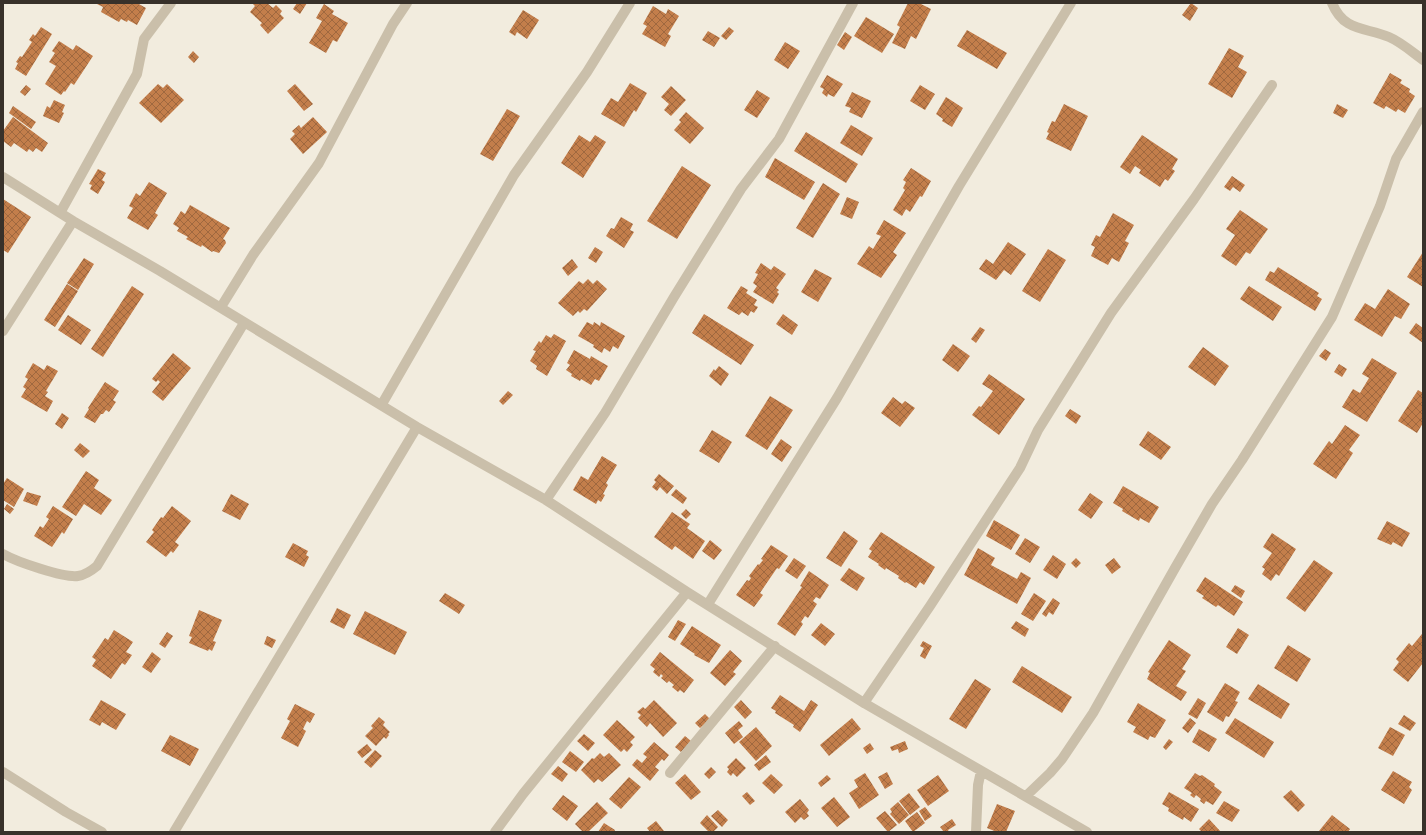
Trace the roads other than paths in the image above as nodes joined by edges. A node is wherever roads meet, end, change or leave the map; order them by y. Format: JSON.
{"nodes":[{"id":1,"x":171,"y":3,"type":"edge"},
{"id":2,"x":407,"y":3,"type":"edge"},
{"id":3,"x":630,"y":3,"type":"edge"},
{"id":4,"x":853,"y":3,"type":"edge"},
{"id":5,"x":1072,"y":3,"type":"edge"},
{"id":6,"x":1332,"y":3,"type":"edge"},
{"id":7,"x":1423,"y":60,"type":"edge"},
{"id":8,"x":1272,"y":85,"type":"dead end"},
{"id":9,"x":1423,"y":112,"type":"edge"},
{"id":10,"x":3,"y":177,"type":"edge"},
{"id":11,"x":60,"y":213,"type":"junction"},
{"id":12,"x":73,"y":221,"type":"junction"},
{"id":13,"x":220,"y":307,"type":"junction"},
{"id":14,"x":244,"y":323,"type":"junction"},
{"id":15,"x":3,"y":331,"type":"edge"},
{"id":16,"x":382,"y":404,"type":"junction"},
{"id":17,"x":417,"y":427,"type":"junction"},
{"id":18,"x":546,"y":500,"type":"junction"},
{"id":19,"x":3,"y":554,"type":"edge"},
{"id":20,"x":687,"y":592,"type":"junction"},
{"id":21,"x":708,"y":604,"type":"junction"},
{"id":22,"x":775,"y":646,"type":"junction"},
{"id":23,"x":864,"y":703,"type":"junction"},
{"id":24,"x":981,"y":771,"type":"junction"},
{"id":25,"x":3,"y":772,"type":"edge"},
{"id":26,"x":670,"y":773,"type":"dead end"},
{"id":27,"x":1026,"y":796,"type":"junction"},
{"id":28,"x":102,"y":832,"type":"edge"},
{"id":29,"x":174,"y":832,"type":"edge"},
{"id":30,"x":494,"y":832,"type":"edge"},
{"id":31,"x":976,"y":832,"type":"edge"},
{"id":32,"x":1087,"y":832,"type":"edge"}],
"edges":[{"from":1,"to":11,"type":"street"},
{"from":2,"to":13,"type":"street"},
{"from":3,"to":16,"type":"street"},
{"from":4,"to":18,"type":"street"},
{"from":5,"to":21,"type":"street"},
{"from":6,"to":7,"type":"street"},
{"from":8,"to":23,"type":"street"},
{"from":9,"to":27,"type":"street"},
{"from":10,"to":11,"type":"street"},
{"from":11,"to":12,"type":"street"},
{"from":12,"to":13,"type":"street"},
{"from":12,"to":15,"type":"street"},
{"from":13,"to":14,"type":"street"},
{"from":14,"to":16,"type":"street"},
{"from":14,"to":19,"type":"street"},
{"from":16,"to":17,"type":"street"},
{"from":17,"to":18,"type":"street"},
{"from":17,"to":29,"type":"street"},
{"from":18,"to":20,"type":"street"},
{"from":20,"to":21,"type":"street"},
{"from":20,"to":30,"type":"street"},
{"from":21,"to":22,"type":"street"},
{"from":22,"to":23,"type":"street"},
{"from":22,"to":26,"type":"street"},
{"from":23,"to":24,"type":"street"},
{"from":24,"to":27,"type":"street"},
{"from":24,"to":31,"type":"street"},
{"from":25,"to":28,"type":"street"},
{"from":27,"to":32,"type":"street"}]}
